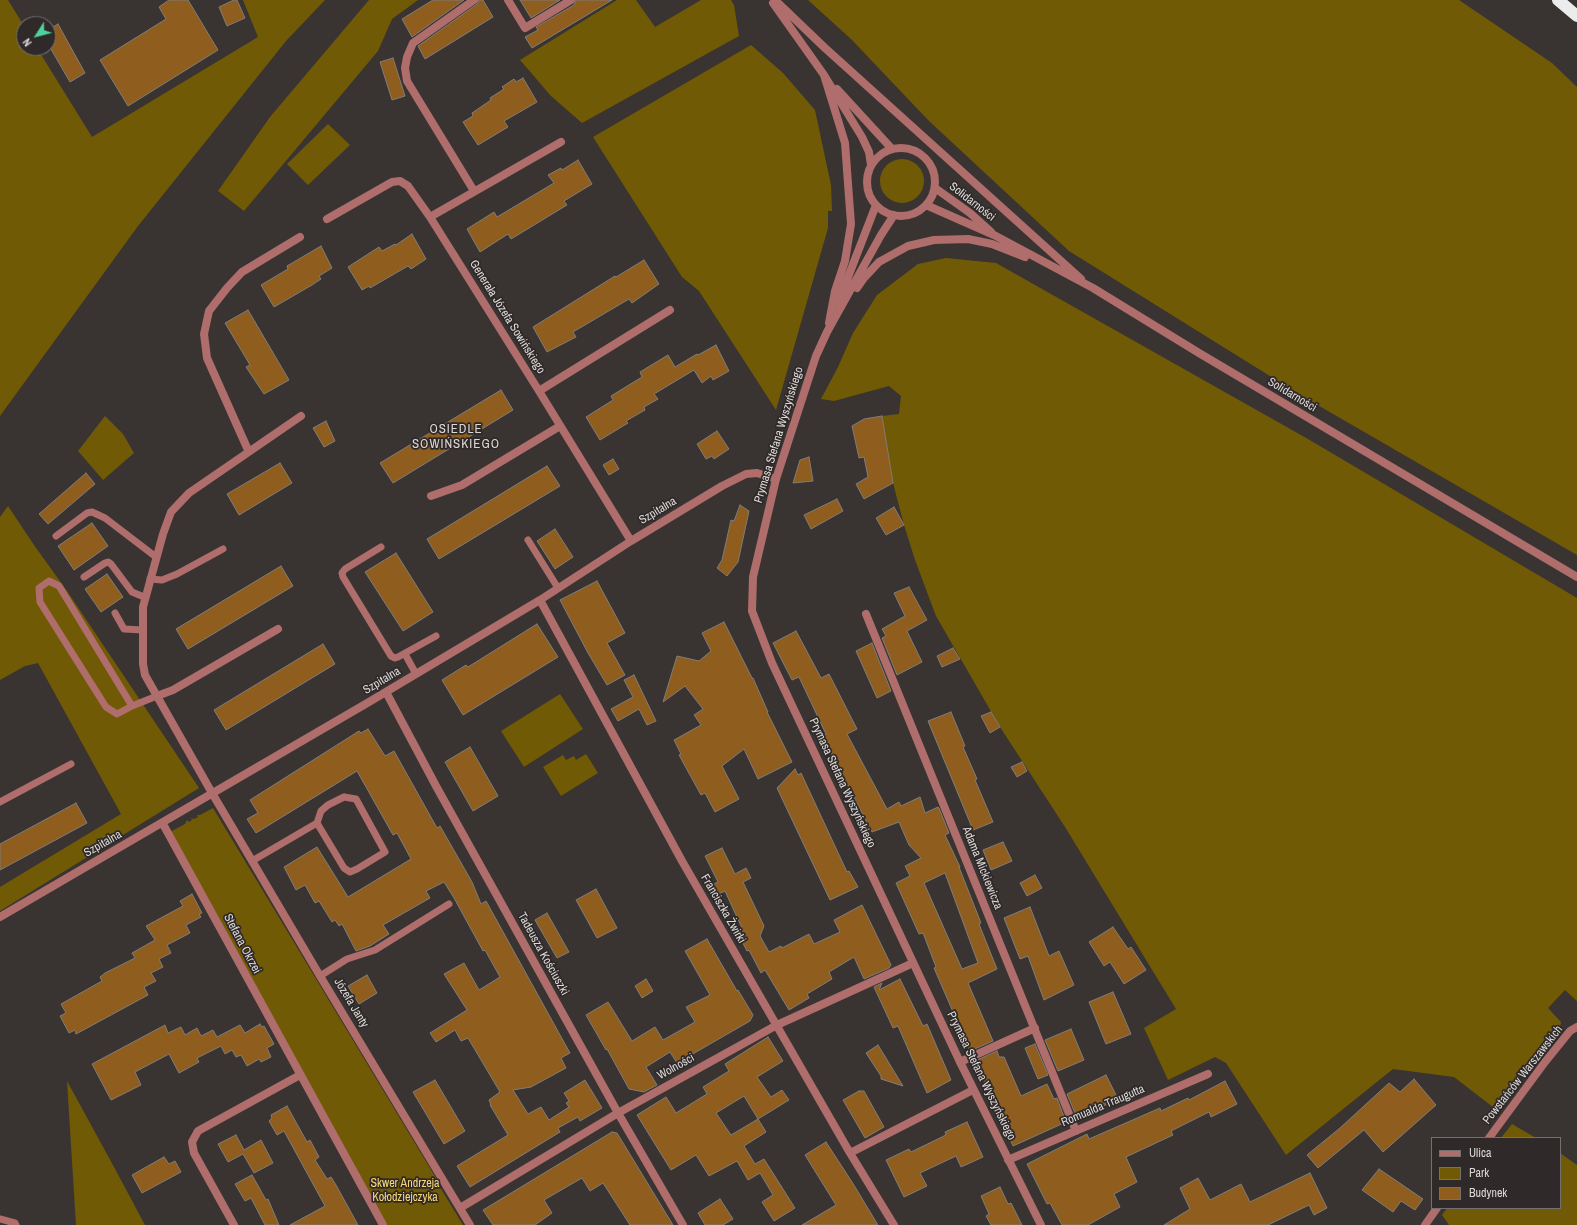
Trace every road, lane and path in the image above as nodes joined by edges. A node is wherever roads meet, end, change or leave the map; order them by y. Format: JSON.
{"nodes":[{"id":1,"x":474,"y":0,"type":"edge"},
{"id":2,"x":508,"y":0,"type":"edge"},
{"id":3,"x":571,"y":0,"type":"edge"},
{"id":4,"x":771,"y":0,"type":"edge"},
{"id":5,"x":775,"y":0,"type":"edge"},
{"id":6,"x":1558,"y":0,"type":"edge"},
{"id":7,"x":1577,"y":16,"type":"edge"},
{"id":8,"x":824,"y":75,"type":"junction"},
{"id":9,"x":561,"y":142,"type":"dead end"},
{"id":10,"x":892,"y":149,"type":"junction"},
{"id":11,"x":872,"y":165,"type":"junction"},
{"id":12,"x":935,"y":188,"type":"junction"},
{"id":13,"x":474,"y":191,"type":"junction"},
{"id":14,"x":876,"y":205,"type":"junction"},
{"id":15,"x":926,"y":205,"type":"junction"},
{"id":16,"x":894,"y":215,"type":"junction"},
{"id":17,"x":430,"y":218,"type":"junction"},
{"id":18,"x":327,"y":219,"type":"dead end"},
{"id":19,"x":994,"y":235,"type":"junction"},
{"id":20,"x":300,"y":237,"type":"dead end"},
{"id":21,"x":1055,"y":268,"type":"junction"},
{"id":22,"x":1092,"y":288,"type":"junction"},
{"id":23,"x":670,"y":310,"type":"dead end"},
{"id":24,"x":827,"y":332,"type":"junction"},
{"id":25,"x":540,"y":391,"type":"junction"},
{"id":26,"x":301,"y":416,"type":"dead end"},
{"id":27,"x":560,"y":426,"type":"junction"},
{"id":28,"x":248,"y":450,"type":"junction"},
{"id":29,"x":776,"y":479,"type":"junction"},
{"id":30,"x":432,"y":496,"type":"dead end"},
{"id":31,"x":56,"y":536,"type":"dead end"},
{"id":32,"x":528,"y":540,"type":"dead end"},
{"id":33,"x":631,"y":541,"type":"junction"},
{"id":34,"x":381,"y":547,"type":"dead end"},
{"id":35,"x":223,"y":549,"type":"dead end"},
{"id":36,"x":156,"y":557,"type":"junction"},
{"id":37,"x":84,"y":577,"type":"dead end"},
{"id":38,"x":1577,"y":577,"type":"edge"},
{"id":39,"x":150,"y":579,"type":"junction"},
{"id":40,"x":558,"y":588,"type":"junction"},
{"id":41,"x":144,"y":597,"type":"junction"},
{"id":42,"x":540,"y":600,"type":"junction"},
{"id":43,"x":115,"y":613,"type":"dead end"},
{"id":44,"x":866,"y":614,"type":"dead end"},
{"id":45,"x":278,"y":629,"type":"dead end"},
{"id":46,"x":143,"y":630,"type":"junction"},
{"id":47,"x":436,"y":636,"type":"dead end"},
{"id":48,"x":405,"y":654,"type":"junction"},
{"id":49,"x":416,"y":674,"type":"junction"},
{"id":50,"x":386,"y":692,"type":"junction"},
{"id":51,"x":157,"y":696,"type":"junction"},
{"id":52,"x":132,"y":706,"type":"junction"},
{"id":53,"x":71,"y":764,"type":"dead end"},
{"id":54,"x":212,"y":793,"type":"junction"},
{"id":55,"x":0,"y":802,"type":"edge"},
{"id":56,"x":317,"y":823,"type":"junction"},
{"id":57,"x":163,"y":824,"type":"junction"},
{"id":58,"x":252,"y":861,"type":"junction"},
{"id":59,"x":449,"y":904,"type":"dead end"},
{"id":60,"x":0,"y":918,"type":"edge"},
{"id":61,"x":913,"y":963,"type":"junction"},
{"id":62,"x":320,"y":976,"type":"junction"},
{"id":63,"x":777,"y":1025,"type":"junction"},
{"id":64,"x":1577,"y":1027,"type":"edge"},
{"id":65,"x":1035,"y":1028,"type":"junction"},
{"id":66,"x":960,"y":1062,"type":"junction"},
{"id":67,"x":1208,"y":1074,"type":"dead end"},
{"id":68,"x":300,"y":1076,"type":"junction"},
{"id":69,"x":973,"y":1090,"type":"junction"},
{"id":70,"x":618,"y":1113,"type":"junction"},
{"id":71,"x":1076,"y":1131,"type":"junction"},
{"id":72,"x":1490,"y":1137,"type":"edge"},
{"id":73,"x":850,"y":1153,"type":"junction"},
{"id":74,"x":1008,"y":1160,"type":"junction"},
{"id":75,"x":460,"y":1208,"type":"junction"},
{"id":76,"x":1436,"y":1209,"type":"edge"},
{"id":77,"x":0,"y":1218,"type":"edge"},
{"id":78,"x":16,"y":1225,"type":"edge"},
{"id":79,"x":234,"y":1225,"type":"edge"},
{"id":80,"x":383,"y":1225,"type":"edge"},
{"id":81,"x":470,"y":1225,"type":"edge"},
{"id":82,"x":683,"y":1225,"type":"edge"},
{"id":83,"x":894,"y":1225,"type":"edge"},
{"id":84,"x":1041,"y":1225,"type":"edge"},
{"id":85,"x":1425,"y":1225,"type":"edge"}],
"edges":[{"from":1,"to":13,"type":"street"},
{"from":2,"to":3,"type":"street"},
{"from":4,"to":8,"type":"street"},
{"from":5,"to":22,"type":"street"},
{"from":6,"to":7,"type":"highway"},
{"from":8,"to":10,"type":"street"},
{"from":8,"to":11,"type":"street"},
{"from":8,"to":24,"type":"street"},
{"from":9,"to":13,"type":"street"},
{"from":10,"to":11,"type":"street"},
{"from":10,"to":12,"type":"street"},
{"from":11,"to":14,"type":"street"},
{"from":12,"to":15,"type":"street"},
{"from":12,"to":19,"type":"street","name":"Solidarności"},
{"from":13,"to":17,"type":"street"},
{"from":14,"to":16,"type":"street"},
{"from":14,"to":24,"type":"street","name":"Prymasa Stefana Wyszyńskiego"},
{"from":15,"to":16,"type":"street"},
{"from":15,"to":19,"type":"street","name":"Solidarności"},
{"from":16,"to":24,"type":"street","name":"Prymasa Stefana Wyszyńskiego"},
{"from":17,"to":18,"type":"street","name":"Generała Józefa Sowińskiego"},
{"from":17,"to":25,"type":"street","name":"Generała Józefa Sowińskiego"},
{"from":19,"to":21,"type":"street","name":"Solidarności"},
{"from":20,"to":28,"type":"street"},
{"from":21,"to":22,"type":"street","name":"Solidarności"},
{"from":21,"to":24,"type":"street"},
{"from":22,"to":38,"type":"street","name":"Solidarności"},
{"from":23,"to":25,"type":"street"},
{"from":24,"to":29,"type":"street","name":"Prymasa Stefana Wyszyńskiego"},
{"from":25,"to":27,"type":"street","name":"Generała Józefa Sowińskiego"},
{"from":26,"to":28,"type":"street","name":"Józefa Janty"},
{"from":27,"to":30,"type":"street"},
{"from":27,"to":33,"type":"street","name":"Generała Józefa Sowińskiego"},
{"from":28,"to":36,"type":"street","name":"Józefa Janty"},
{"from":29,"to":33,"type":"street","name":"Szpitalna"},
{"from":29,"to":61,"type":"street","name":"Prymasa Stefana Wyszyńskiego"},
{"from":31,"to":36,"type":"lane"},
{"from":32,"to":40,"type":"lane"},
{"from":33,"to":40,"type":"street","name":"Szpitalna"},
{"from":34,"to":48,"type":"lane"},
{"from":35,"to":39,"type":"lane"},
{"from":36,"to":39,"type":"street","name":"Józefa Janty"},
{"from":37,"to":41,"type":"lane"},
{"from":39,"to":41,"type":"street","name":"Józefa Janty"},
{"from":40,"to":42,"type":"street","name":"Szpitalna"},
{"from":41,"to":46,"type":"street","name":"Józefa Janty"},
{"from":42,"to":49,"type":"street","name":"Szpitalna"},
{"from":42,"to":63,"type":"street","name":"Franciszka Żwirki"},
{"from":43,"to":46,"type":"lane"},
{"from":44,"to":65,"type":"street","name":"Adama Mickiewicza"},
{"from":45,"to":51,"type":"street"},
{"from":46,"to":51,"type":"street","name":"Józefa Janty"},
{"from":47,"to":48,"type":"lane"},
{"from":48,"to":49,"type":"lane"},
{"from":49,"to":50,"type":"street","name":"Szpitalna"},
{"from":50,"to":54,"type":"street","name":"Szpitalna"},
{"from":50,"to":70,"type":"street","name":"Tadeusza Kościuszki"},
{"from":51,"to":52,"type":"lane"},
{"from":51,"to":54,"type":"street","name":"Józefa Janty"},
{"from":52,"to":52,"type":"lane"},
{"from":53,"to":55,"type":"lane"},
{"from":54,"to":57,"type":"street","name":"Szpitalna"},
{"from":54,"to":58,"type":"street","name":"Józefa Janty"},
{"from":56,"to":56,"type":"lane"},
{"from":56,"to":58,"type":"lane"},
{"from":57,"to":60,"type":"street","name":"Szpitalna"},
{"from":57,"to":68,"type":"street","name":"Stefana Okrzei"},
{"from":58,"to":62,"type":"street","name":"Józefa Janty"},
{"from":59,"to":62,"type":"lane"},
{"from":61,"to":63,"type":"street","name":"Wolności"},
{"from":61,"to":66,"type":"street","name":"Prymasa Stefana Wyszyńskiego"},
{"from":62,"to":75,"type":"street","name":"Józefa Janty"},
{"from":63,"to":70,"type":"street","name":"Wolności"},
{"from":63,"to":73,"type":"street","name":"Franciszka Żwirki"},
{"from":64,"to":72,"type":"street","name":"Powstańców Warszawskich"},
{"from":65,"to":66,"type":"street"},
{"from":65,"to":71,"type":"street","name":"Adama Mickiewicza"},
{"from":66,"to":69,"type":"street","name":"Prymasa Stefana Wyszyńskiego"},
{"from":67,"to":71,"type":"street","name":"Romualda Traugutta"},
{"from":68,"to":79,"type":"street"},
{"from":68,"to":80,"type":"street","name":"Stefana Okrzei"},
{"from":69,"to":73,"type":"street"},
{"from":69,"to":74,"type":"street","name":"Prymasa Stefana Wyszyńskiego"},
{"from":70,"to":75,"type":"street","name":"Wolności"},
{"from":70,"to":82,"type":"street","name":"Tadeusza Kościuszki"},
{"from":71,"to":74,"type":"street","name":"Romualda Traugutta"},
{"from":73,"to":83,"type":"street","name":"Franciszka Żwirki"},
{"from":74,"to":84,"type":"street","name":"Prymasa Stefana Wyszyńskiego"},
{"from":75,"to":81,"type":"street","name":"Józefa Janty"},
{"from":76,"to":85,"type":"street"},
{"from":77,"to":78,"type":"lane"}]}
